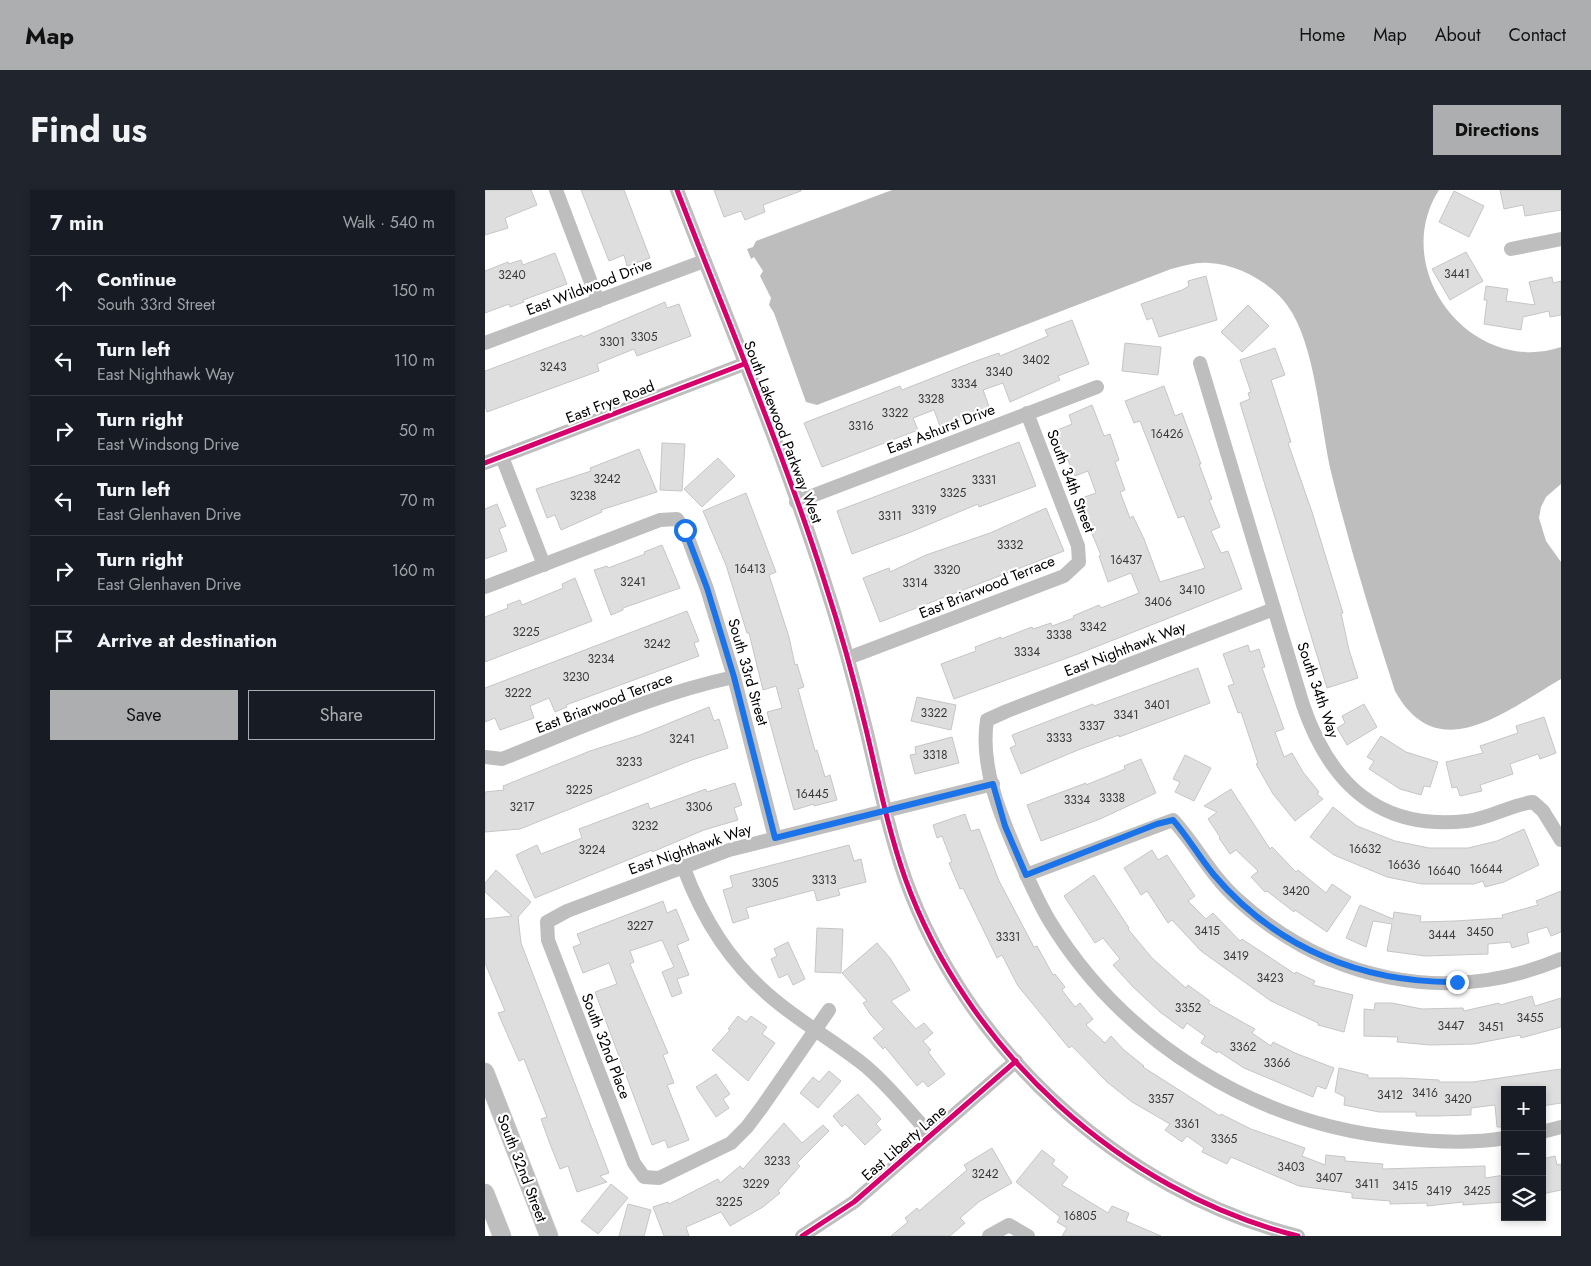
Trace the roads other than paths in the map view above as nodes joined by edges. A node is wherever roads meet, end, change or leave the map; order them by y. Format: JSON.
{"nodes":[{"id":1,"x":556,"y":190,"type":"edge"},
{"id":2,"x":677,"y":190,"type":"edge"},
{"id":3,"x":1561,"y":239,"type":"edge"},
{"id":4,"x":1511,"y":249,"type":"dead end"},
{"id":5,"x":704,"y":261,"type":"junction"},
{"id":6,"x":598,"y":301,"type":"junction"},
{"id":7,"x":485,"y":343,"type":"edge"},
{"id":8,"x":1200,"y":363,"type":"dead end"},
{"id":9,"x":744,"y":364,"type":"junction"},
{"id":10,"x":1097,"y":387,"type":"dead end"},
{"id":11,"x":1027,"y":413,"type":"junction"},
{"id":12,"x":502,"y":457,"type":"junction"},
{"id":13,"x":485,"y":463,"type":"edge"},
{"id":14,"x":797,"y":502,"type":"junction"},
{"id":15,"x":1079,"y":562,"type":"joint"},
{"id":16,"x":544,"y":565,"type":"junction"},
{"id":17,"x":485,"y":587,"type":"edge"},
{"id":18,"x":1274,"y":609,"type":"junction"},
{"id":19,"x":848,"y":658,"type":"junction"},
{"id":20,"x":734,"y":677,"type":"junction"},
{"id":21,"x":486,"y":758,"type":"edge"},
{"id":22,"x":993,"y":784,"type":"junction"},
{"id":23,"x":885,"y":811,"type":"junction"},
{"id":24,"x":775,"y":838,"type":"junction"},
{"id":25,"x":1561,"y":840,"type":"edge"},
{"id":26,"x":683,"y":866,"type":"junction"},
{"id":27,"x":1026,"y":875,"type":"junction"},
{"id":28,"x":547,"y":922,"type":"joint"},
{"id":29,"x":1561,"y":959,"type":"edge"},
{"id":30,"x":829,"y":1010,"type":"dead end"},
{"id":31,"x":816,"y":1030,"type":"junction"},
{"id":32,"x":1016,"y":1061,"type":"junction"},
{"id":33,"x":485,"y":1072,"type":"edge"},
{"id":34,"x":1561,"y":1127,"type":"edge"},
{"id":35,"x":1546,"y":1131,"type":"edge"},
{"id":36,"x":931,"y":1135,"type":"junction"},
{"id":37,"x":1501,"y":1138,"type":"edge"},
{"id":38,"x":485,"y":1193,"type":"edge"},
{"id":39,"x":809,"y":1234,"type":"edge"},
{"id":40,"x":502,"y":1236,"type":"edge"},
{"id":41,"x":549,"y":1236,"type":"edge"},
{"id":42,"x":989,"y":1236,"type":"edge"},
{"id":43,"x":1028,"y":1236,"type":"edge"},
{"id":44,"x":1297,"y":1236,"type":"edge"}],
"edges":[{"from":1,"to":6,"type":"street"},
{"from":2,"to":5,"type":"street","name":"South Lakewood Parkway West"},
{"from":3,"to":4,"type":"street"},
{"from":5,"to":6,"type":"street","name":"East Wildwood Drive"},
{"from":5,"to":9,"type":"street","name":"South Lakewood Parkway West"},
{"from":6,"to":7,"type":"street","name":"East Wildwood Drive"},
{"from":8,"to":18,"type":"street","name":"South 34th Way"},
{"from":9,"to":12,"type":"street","name":"East Frye Road"},
{"from":9,"to":14,"type":"street","name":"South Lakewood Parkway West"},
{"from":10,"to":11,"type":"street","name":"East Ashurst Drive"},
{"from":11,"to":14,"type":"street","name":"East Ashurst Drive"},
{"from":11,"to":15,"type":"street","name":"South 34th Street"},
{"from":12,"to":13,"type":"street","name":"East Frye Road"},
{"from":12,"to":16,"type":"street"},
{"from":14,"to":19,"type":"street","name":"South Lakewood Parkway West"},
{"from":15,"to":19,"type":"street","name":"East Briarwood Terrace"},
{"from":16,"to":17,"type":"street"},
{"from":16,"to":20,"type":"street","name":"South 33rd Street"},
{"from":18,"to":22,"type":"street","name":"East Nighthawk Way"},
{"from":18,"to":25,"type":"street","name":"South 34th Way"},
{"from":19,"to":23,"type":"street","name":"South Lakewood Parkway West"},
{"from":20,"to":21,"type":"street","name":"East Briarwood Terrace"},
{"from":20,"to":24,"type":"street","name":"South 33rd Street"},
{"from":22,"to":23,"type":"street","name":"East Nighthawk Way"},
{"from":22,"to":27,"type":"street"},
{"from":23,"to":24,"type":"street","name":"East Nighthawk Way"},
{"from":23,"to":32,"type":"street","name":"South Lakewood Parkway West"},
{"from":24,"to":26,"type":"street","name":"East Nighthawk Way"},
{"from":26,"to":28,"type":"street","name":"East Nighthawk Way"},
{"from":26,"to":31,"type":"street"},
{"from":27,"to":29,"type":"street"},
{"from":27,"to":37,"type":"street"},
{"from":28,"to":31,"type":"street","name":"South 32nd Place"},
{"from":30,"to":31,"type":"street"},
{"from":31,"to":36,"type":"street"},
{"from":32,"to":36,"type":"street","name":"East Liberty Lane"},
{"from":32,"to":44,"type":"street","name":"South Lakewood Parkway West"},
{"from":33,"to":41,"type":"main road","name":"South 32nd Street"},
{"from":34,"to":35,"type":"street"},
{"from":36,"to":39,"type":"street","name":"East Liberty Lane"},
{"from":38,"to":40,"type":"main road"},
{"from":42,"to":43,"type":"street"}]}
